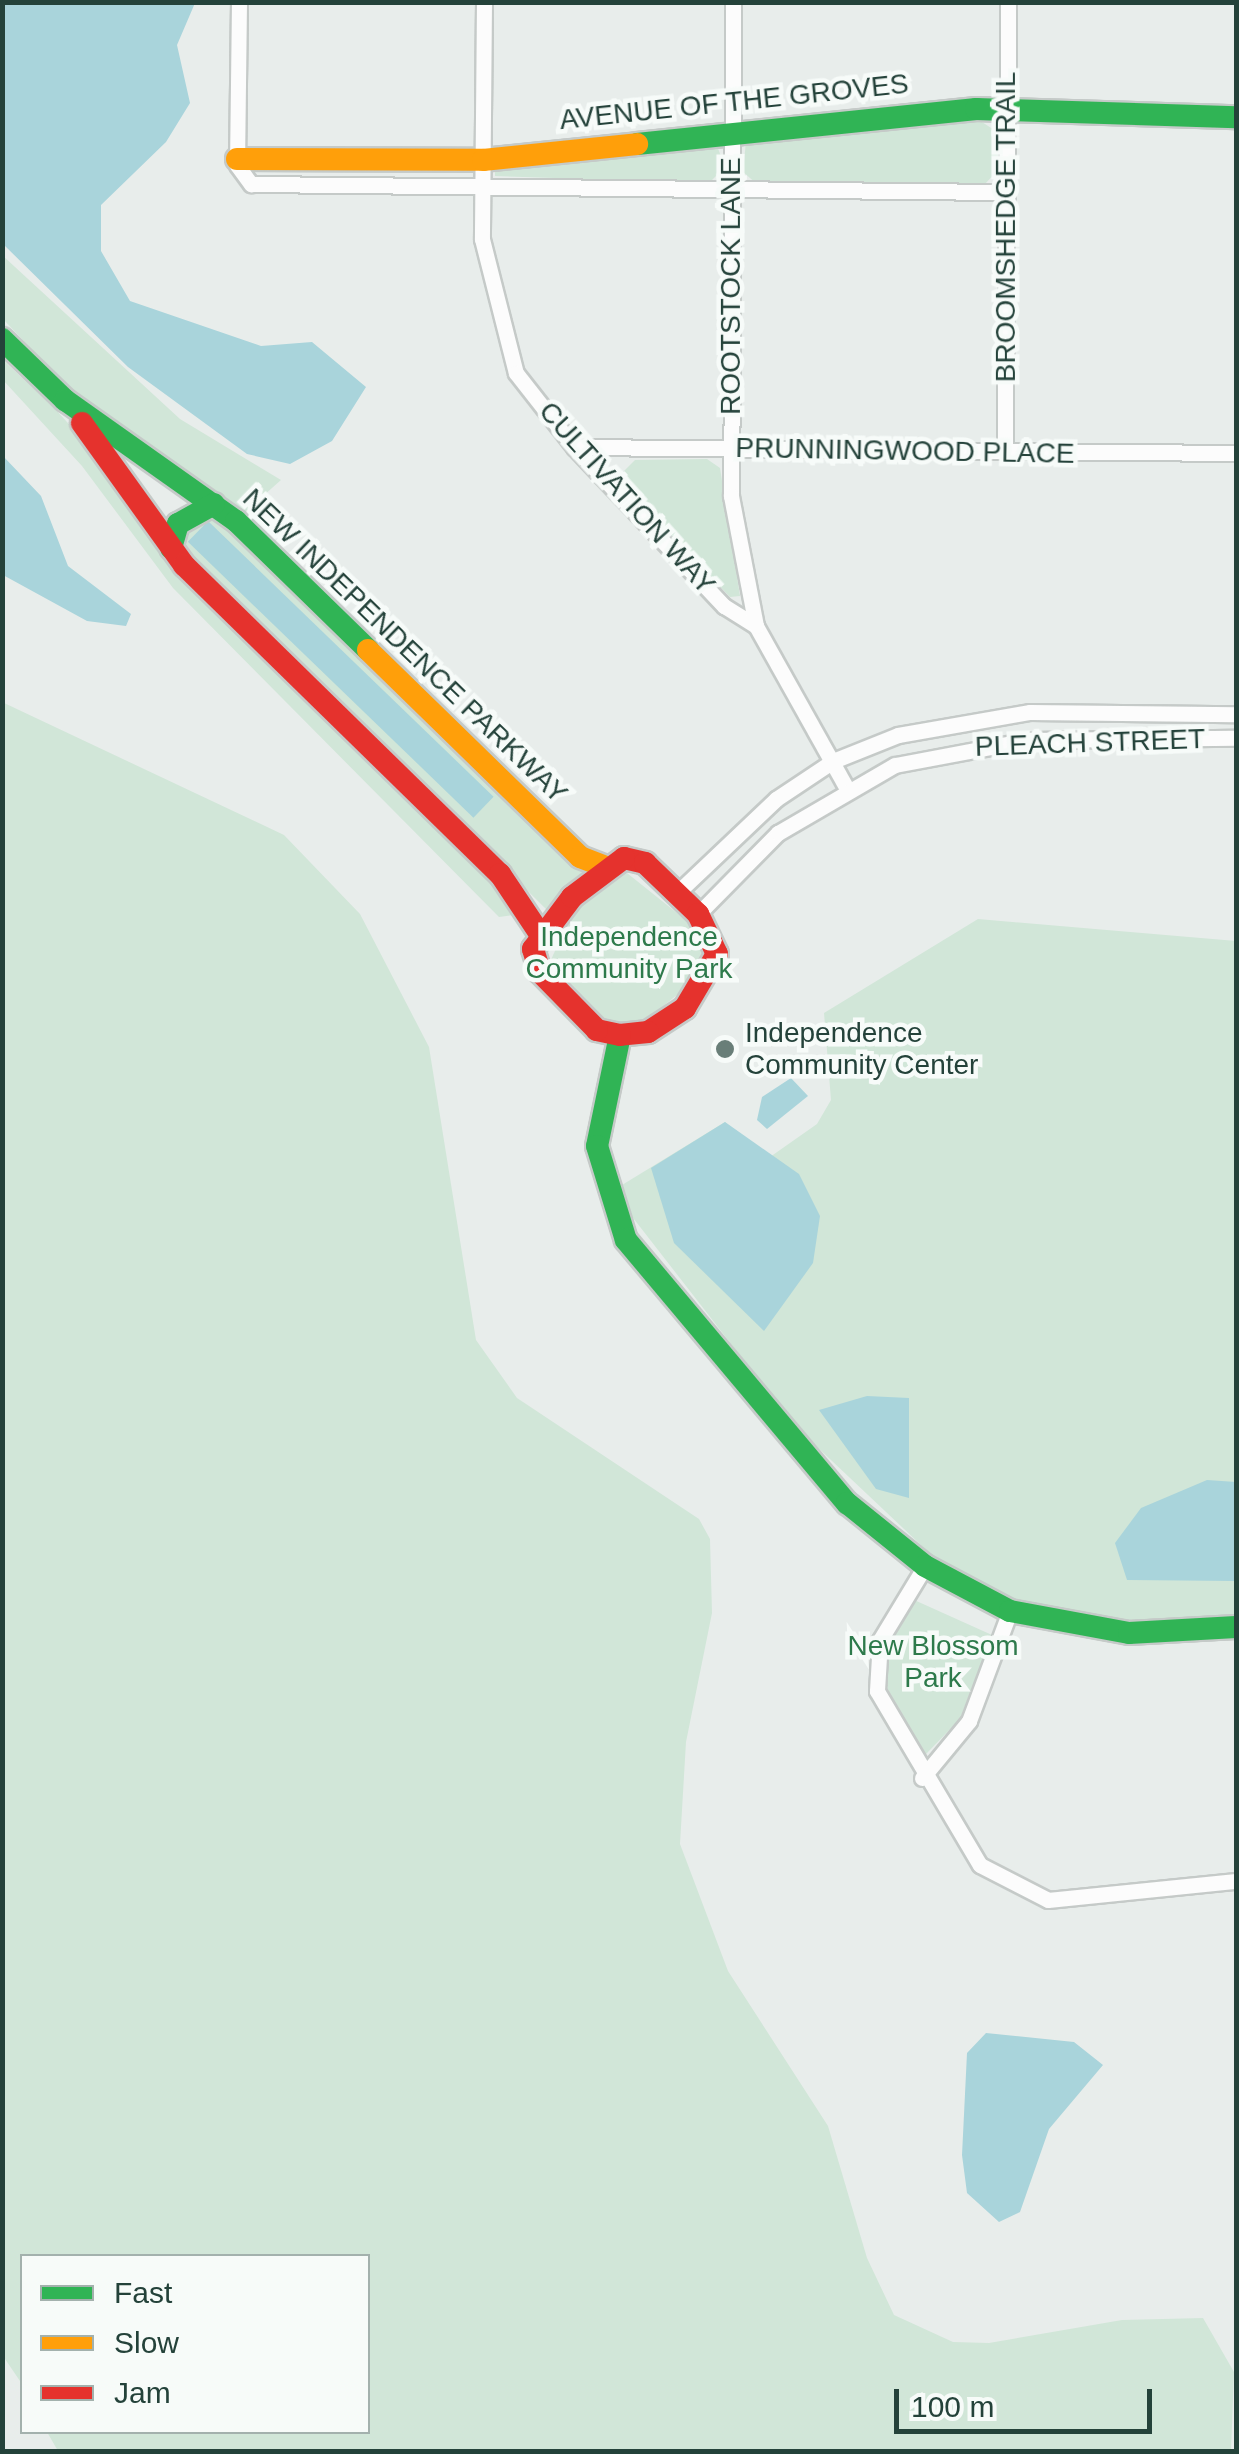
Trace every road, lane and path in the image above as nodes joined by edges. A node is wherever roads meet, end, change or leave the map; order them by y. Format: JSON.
{"nodes":[{"id":1,"x":239,"y":2,"type":"edge"},
{"id":2,"x":484,"y":2,"type":"edge"},
{"id":3,"x":733,"y":2,"type":"edge"},
{"id":4,"x":1008,"y":2,"type":"edge"},
{"id":5,"x":1007,"y":111,"type":"junction"},
{"id":6,"x":1236,"y":117,"type":"edge"},
{"id":7,"x":732,"y":130,"type":"junction"},
{"id":8,"x":483,"y":160,"type":"junction"},
{"id":9,"x":239,"y":170,"type":"junction"},
{"id":10,"x":482,"y":186,"type":"junction"},
{"id":11,"x":732,"y":190,"type":"junction"},
{"id":12,"x":1006,"y":192,"type":"junction"},
{"id":13,"x":2,"y":339,"type":"edge"},
{"id":14,"x":65,"y":400,"type":"junction"},
{"id":15,"x":574,"y":448,"type":"junction"},
{"id":16,"x":730,"y":449,"type":"junction"},
{"id":17,"x":1005,"y":452,"type":"junction"},
{"id":18,"x":1236,"y":453,"type":"edge"},
{"id":19,"x":214,"y":504,"type":"junction"},
{"id":20,"x":171,"y":548,"type":"junction"},
{"id":21,"x":756,"y":626,"type":"junction"},
{"id":22,"x":1236,"y":714,"type":"edge"},
{"id":23,"x":1236,"y":738,"type":"edge"},
{"id":24,"x":834,"y":761,"type":"junction"},
{"id":25,"x":846,"y":787,"type":"junction"},
{"id":26,"x":603,"y":866,"type":"junction"},
{"id":27,"x":677,"y":893,"type":"junction"},
{"id":28,"x":698,"y":914,"type":"junction"},
{"id":29,"x":538,"y":931,"type":"junction"},
{"id":30,"x":620,"y":1036,"type":"junction"},
{"id":31,"x":925,"y":1566,"type":"junction"},
{"id":32,"x":1010,"y":1611,"type":"junction"},
{"id":33,"x":1236,"y":1627,"type":"edge"},
{"id":34,"x":922,"y":1778,"type":"junction"},
{"id":35,"x":1236,"y":1880,"type":"edge"}],
"edges":[{"from":1,"to":9,"type":"street"},
{"from":2,"to":8,"type":"street","name":"CULTIVATION WAY"},
{"from":3,"to":7,"type":"street","name":"ROOTSTOCK LANE"},
{"from":4,"to":5,"type":"street","name":"BROOMSHEDGE TRAIL"},
{"from":5,"to":6,"type":"street","name":"AVENUE OF THE GROVES"},
{"from":5,"to":7,"type":"street","name":"AVENUE OF THE GROVES"},
{"from":5,"to":12,"type":"street","name":"BROOMSHEDGE TRAIL"},
{"from":7,"to":8,"type":"street","name":"AVENUE OF THE GROVES"},
{"from":7,"to":11,"type":"street","name":"ROOTSTOCK LANE"},
{"from":8,"to":9,"type":"street","name":"AVENUE OF THE GROVES"},
{"from":8,"to":10,"type":"street","name":"CULTIVATION WAY"},
{"from":9,"to":10,"type":"street"},
{"from":10,"to":11,"type":"street"},
{"from":10,"to":15,"type":"street","name":"CULTIVATION WAY"},
{"from":11,"to":12,"type":"street"},
{"from":11,"to":16,"type":"street","name":"ROOTSTOCK LANE"},
{"from":12,"to":17,"type":"street","name":"BROOMSHEDGE TRAIL"},
{"from":13,"to":14,"type":"street","name":"NEW INDEPENDENCE PARKWAY"},
{"from":14,"to":19,"type":"street","name":"NEW INDEPENDENCE PARKWAY"},
{"from":14,"to":20,"type":"street","name":"NEW INDEPENDENCE PARKWAY"},
{"from":15,"to":16,"type":"street","name":"PRUNNINGWOOD PLACE"},
{"from":15,"to":21,"type":"street","name":"CULTIVATION WAY"},
{"from":16,"to":17,"type":"street","name":"PRUNNINGWOOD PLACE"},
{"from":16,"to":21,"type":"street","name":"CULTIVATION WAY"},
{"from":17,"to":18,"type":"street","name":"PRUNNINGWOOD PLACE"},
{"from":19,"to":20,"type":"street"},
{"from":19,"to":26,"type":"street","name":"NEW INDEPENDENCE PARKWAY"},
{"from":20,"to":29,"type":"street","name":"NEW INDEPENDENCE PARKWAY"},
{"from":21,"to":24,"type":"street","name":"CULTIVATION WAY"},
{"from":22,"to":24,"type":"street","name":"PLEACH STREET"},
{"from":23,"to":25,"type":"street","name":"PLEACH STREET"},
{"from":24,"to":25,"type":"street","name":"CULTIVATION WAY"},
{"from":24,"to":27,"type":"street","name":"PLEACH STREET"},
{"from":25,"to":28,"type":"street","name":"PLEACH STREET"},
{"from":26,"to":27,"type":"street"},
{"from":26,"to":29,"type":"street"},
{"from":27,"to":28,"type":"street"},
{"from":28,"to":30,"type":"street"},
{"from":29,"to":30,"type":"street"},
{"from":30,"to":31,"type":"street"},
{"from":31,"to":32,"type":"street"},
{"from":31,"to":34,"type":"street"},
{"from":32,"to":33,"type":"street"},
{"from":32,"to":34,"type":"street"},
{"from":34,"to":35,"type":"street"}]}
